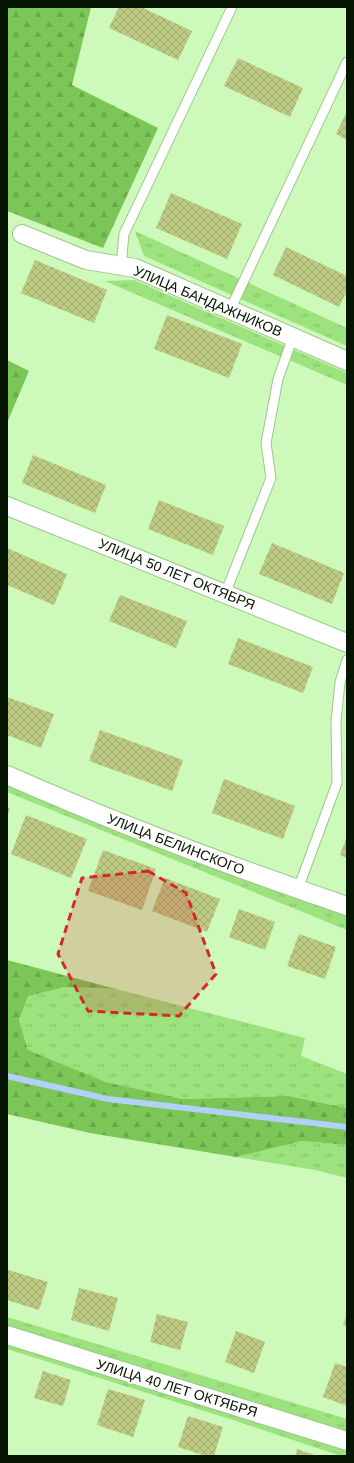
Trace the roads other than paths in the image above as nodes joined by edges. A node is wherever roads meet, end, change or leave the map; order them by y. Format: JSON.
{"nodes":[{"id":1,"x":232,"y":7,"type":"edge"},
{"id":2,"x":347,"y":62,"type":"edge"},
{"id":3,"x":22,"y":234,"type":"dead end"},
{"id":4,"x":121,"y":266,"type":"junction"},
{"id":5,"x":230,"y":310,"type":"junction"},
{"id":6,"x":293,"y":337,"type":"junction"},
{"id":7,"x":346,"y":357,"type":"edge"},
{"id":8,"x":7,"y":506,"type":"edge"},
{"id":9,"x":225,"y":594,"type":"junction"},
{"id":10,"x":347,"y":643,"type":"edge"},
{"id":11,"x":347,"y":660,"type":"edge"},
{"id":12,"x":7,"y":775,"type":"edge"},
{"id":13,"x":298,"y":889,"type":"junction"},
{"id":14,"x":347,"y":906,"type":"edge"},
{"id":15,"x":7,"y":1335,"type":"edge"},
{"id":16,"x":347,"y":1441,"type":"edge"}],
"edges":[{"from":1,"to":4,"type":"lane"},
{"from":2,"to":5,"type":"lane"},
{"from":3,"to":4,"type":"street","name":"УЛИЦА БАНДАЖНИКОВ"},
{"from":4,"to":5,"type":"street","name":"УЛИЦА БАНДАЖНИКОВ"},
{"from":5,"to":6,"type":"street","name":"УЛИЦА БАНДАЖНИКОВ"},
{"from":6,"to":7,"type":"street","name":"УЛИЦА БАНДАЖНИКОВ"},
{"from":6,"to":9,"type":"lane"},
{"from":8,"to":9,"type":"street","name":"УЛИЦА 50 ЛЕТ ОКТЯБРЯ"},
{"from":9,"to":10,"type":"street","name":"УЛИЦА 50 ЛЕТ ОКТЯБРЯ"},
{"from":11,"to":13,"type":"lane"},
{"from":12,"to":13,"type":"street","name":"УЛИЦА БЕЛИНСКОГО"},
{"from":13,"to":14,"type":"street","name":"УЛИЦА БЕЛИНСКОГО"},
{"from":15,"to":16,"type":"street","name":"УЛИЦА 40 ЛЕТ ОКТЯБРЯ"}]}
